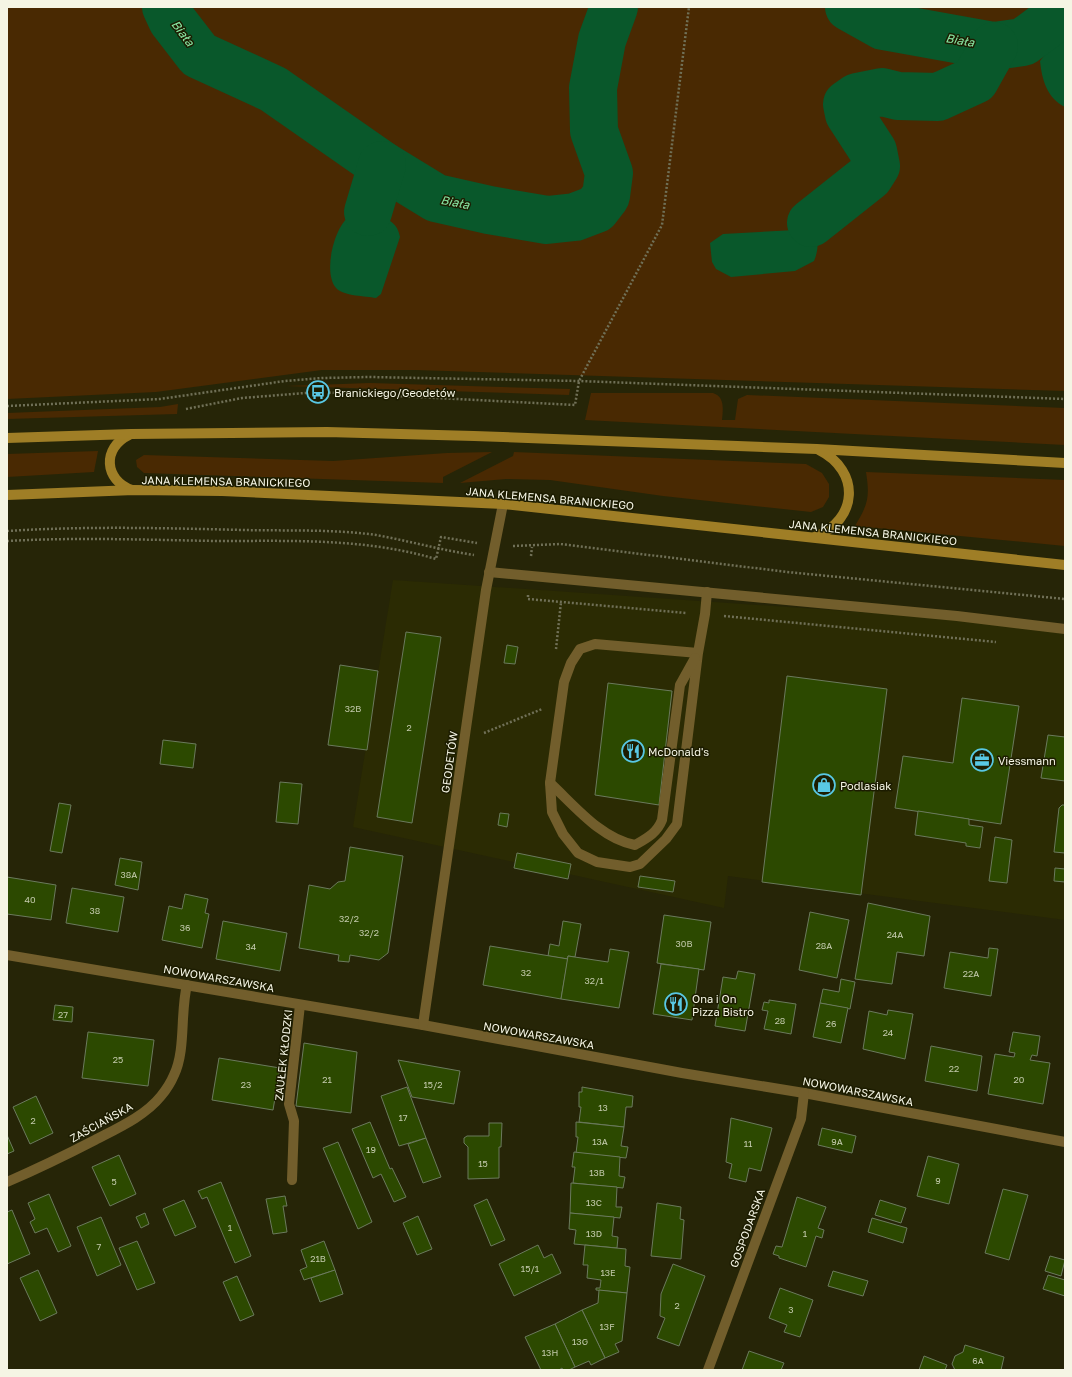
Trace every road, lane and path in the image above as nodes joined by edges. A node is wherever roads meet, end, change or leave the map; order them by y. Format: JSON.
{"nodes":[{"id":1,"x":690,"y":7,"type":"edge"},
{"id":2,"x":579,"y":381,"type":"junction"},
{"id":3,"x":1065,"y":399,"type":"edge"},
{"id":4,"x":7,"y":406,"type":"edge"},
{"id":5,"x":186,"y":409,"type":"dead end"},
{"id":6,"x":131,"y":434,"type":"junction"},
{"id":7,"x":7,"y":438,"type":"edge"},
{"id":8,"x":817,"y":449,"type":"junction"},
{"id":9,"x":1065,"y":463,"type":"edge"},
{"id":10,"x":134,"y":490,"type":"junction"},
{"id":11,"x":7,"y":495,"type":"edge"},
{"id":12,"x":503,"y":504,"type":"junction"},
{"id":13,"x":7,"y":531,"type":"edge"},
{"id":14,"x":449,"y":538,"type":"dead end"},
{"id":15,"x":813,"y":538,"type":"junction"},
{"id":16,"x":7,"y":541,"type":"edge"},
{"id":17,"x":532,"y":547,"type":"dead end"},
{"id":18,"x":438,"y":549,"type":"junction"},
{"id":19,"x":492,"y":557,"type":"junction"},
{"id":20,"x":1065,"y":565,"type":"edge"},
{"id":21,"x":489,"y":572,"type":"junction"},
{"id":22,"x":707,"y":592,"type":"junction"},
{"id":23,"x":1065,"y":599,"type":"edge"},
{"id":24,"x":528,"y":600,"type":"dead end"},
{"id":25,"x":561,"y":602,"type":"junction"},
{"id":26,"x":705,"y":614,"type":"junction"},
{"id":27,"x":1065,"y":629,"type":"edge"},
{"id":28,"x":1002,"y":642,"type":"dead end"},
{"id":29,"x":698,"y":653,"type":"junction"},
{"id":30,"x":555,"y":656,"type":"dead end"},
{"id":31,"x":545,"y":708,"type":"dead end"},
{"id":32,"x":478,"y":735,"type":"dead end"},
{"id":33,"x":550,"y":783,"type":"junction"},
{"id":34,"x":7,"y":955,"type":"edge"},
{"id":35,"x":187,"y":985,"type":"junction"},
{"id":36,"x":300,"y":1005,"type":"junction"},
{"id":37,"x":423,"y":1026,"type":"junction"},
{"id":38,"x":804,"y":1093,"type":"junction"},
{"id":39,"x":1065,"y":1142,"type":"edge"},
{"id":40,"x":292,"y":1180,"type":"dead end"},
{"id":41,"x":7,"y":1182,"type":"edge"},
{"id":42,"x":708,"y":1370,"type":"edge"}],
"edges":[{"from":1,"to":2,"type":"path"},
{"from":2,"to":3,"type":"path"},
{"from":2,"to":4,"type":"path"},
{"from":2,"to":5,"type":"path"},
{"from":6,"to":7,"type":"main road"},
{"from":6,"to":8,"type":"main road"},
{"from":6,"to":10,"type":"main road"},
{"from":8,"to":9,"type":"main road"},
{"from":8,"to":15,"type":"main road"},
{"from":10,"to":11,"type":"main road","name":"JANA KLEMENSA BRANICKIEGO"},
{"from":10,"to":12,"type":"main road","name":"JANA KLEMENSA BRANICKIEGO"},
{"from":12,"to":15,"type":"main road","name":"JANA KLEMENSA BRANICKIEGO"},
{"from":12,"to":19,"type":"street","name":"GEODETÓW"},
{"from":13,"to":18,"type":"path"},
{"from":14,"to":18,"type":"path"},
{"from":15,"to":20,"type":"main road","name":"JANA KLEMENSA BRANICKIEGO"},
{"from":16,"to":18,"type":"path"},
{"from":17,"to":23,"type":"path"},
{"from":18,"to":19,"type":"path"},
{"from":19,"to":21,"type":"street","name":"GEODETÓW"},
{"from":21,"to":22,"type":"street"},
{"from":21,"to":37,"type":"street","name":"GEODETÓW"},
{"from":22,"to":26,"type":"street"},
{"from":22,"to":27,"type":"street"},
{"from":24,"to":25,"type":"path"},
{"from":25,"to":26,"type":"path"},
{"from":25,"to":30,"type":"path"},
{"from":26,"to":28,"type":"path"},
{"from":26,"to":29,"type":"street"},
{"from":29,"to":33,"type":"street"},
{"from":29,"to":33,"type":"street"},
{"from":29,"to":33,"type":"street"},
{"from":31,"to":32,"type":"path"},
{"from":34,"to":35,"type":"street","name":"NOWOWARSZAWSKA"},
{"from":35,"to":36,"type":"street","name":"NOWOWARSZAWSKA"},
{"from":35,"to":41,"type":"street","name":"ZAŚCIAŃSKA"},
{"from":36,"to":37,"type":"street","name":"NOWOWARSZAWSKA"},
{"from":36,"to":40,"type":"street","name":"ZAUŁEK KŁODZKI"},
{"from":37,"to":38,"type":"street","name":"NOWOWARSZAWSKA"},
{"from":38,"to":39,"type":"street","name":"NOWOWARSZAWSKA"},
{"from":38,"to":42,"type":"street","name":"GOSPODARSKA"}]}
